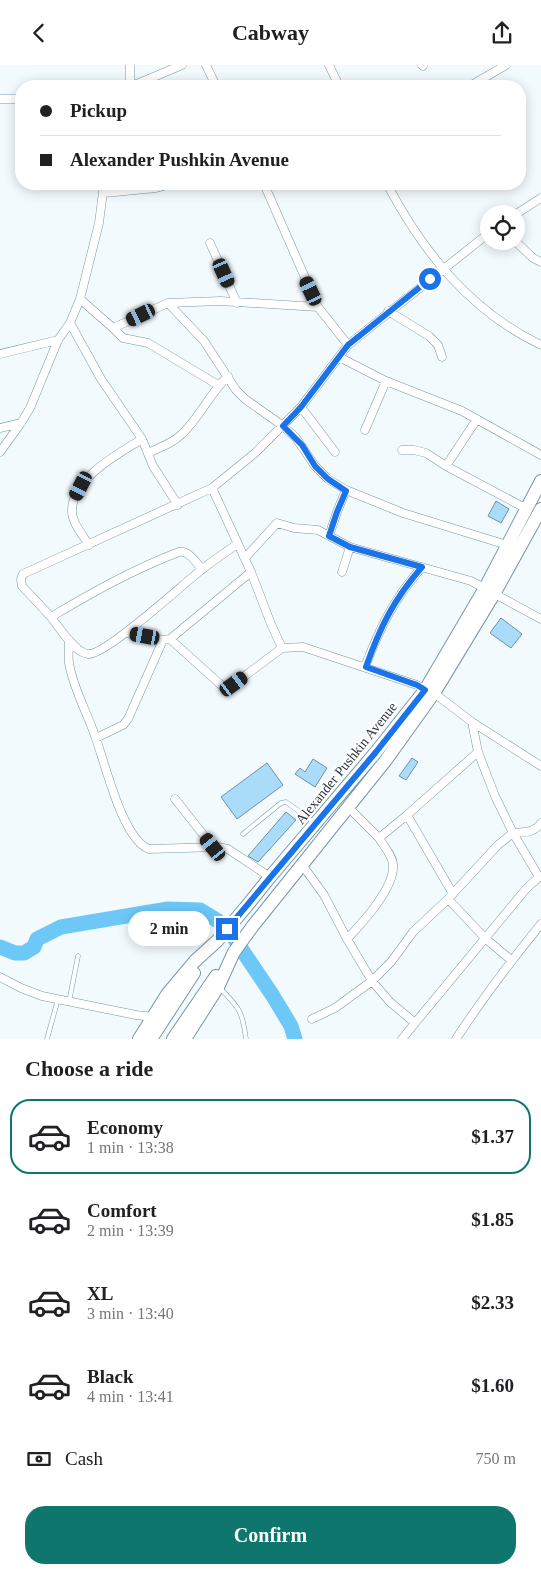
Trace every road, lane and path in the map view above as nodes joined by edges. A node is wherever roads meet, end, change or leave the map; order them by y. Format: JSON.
{"nodes":[{"id":1,"x":130,"y":65,"type":"edge"},
{"id":2,"x":182,"y":65,"type":"edge"},
{"id":3,"x":206,"y":65,"type":"edge"},
{"id":4,"x":329,"y":65,"type":"edge"},
{"id":5,"x":506,"y":65,"type":"edge"},
{"id":6,"x":496,"y":67,"type":"edge"},
{"id":7,"x":131,"y":80,"type":"edge"},
{"id":8,"x":146,"y":80,"type":"edge"},
{"id":9,"x":213,"y":80,"type":"edge"},
{"id":10,"x":336,"y":80,"type":"edge"},
{"id":11,"x":478,"y":80,"type":"edge"},
{"id":12,"x":0,"y":99,"type":"edge"},
{"id":13,"x":15,"y":99,"type":"edge"},
{"id":14,"x":135,"y":190,"type":"edge"},
{"id":15,"x":267,"y":190,"type":"edge"},
{"id":16,"x":391,"y":190,"type":"edge"},
{"id":17,"x":104,"y":193,"type":"joint"},
{"id":18,"x":541,"y":198,"type":"edge"},
{"id":19,"x":525,"y":208,"type":"edge"},
{"id":20,"x":480,"y":240,"type":"edge"},
{"id":21,"x":210,"y":243,"type":"dead end"},
{"id":22,"x":525,"y":250,"type":"edge"},
{"id":23,"x":541,"y":262,"type":"edge"},
{"id":24,"x":444,"y":268,"type":"junction"},
{"id":25,"x":80,"y":299,"type":"junction"},
{"id":26,"x":168,"y":303,"type":"junction"},
{"id":27,"x":237,"y":303,"type":"junction"},
{"id":28,"x":318,"y":307,"type":"junction"},
{"id":29,"x":388,"y":311,"type":"junction"},
{"id":30,"x":70,"y":323,"type":"junction"},
{"id":31,"x":113,"y":329,"type":"junction"},
{"id":32,"x":58,"y":340,"type":"junction"},
{"id":33,"x":348,"y":345,"type":"junction"},
{"id":34,"x":541,"y":345,"type":"edge"},
{"id":35,"x":0,"y":354,"type":"edge"},
{"id":36,"x":338,"y":357,"type":"junction"},
{"id":37,"x":442,"y":357,"type":"dead end"},
{"id":38,"x":228,"y":376,"type":"junction"},
{"id":39,"x":386,"y":381,"type":"junction"},
{"id":40,"x":218,"y":385,"type":"junction"},
{"id":41,"x":301,"y":407,"type":"junction"},
{"id":42,"x":476,"y":419,"type":"junction"},
{"id":43,"x":21,"y":423,"type":"junction"},
{"id":44,"x":283,"y":426,"type":"junction"},
{"id":45,"x":0,"y":428,"type":"edge"},
{"id":46,"x":365,"y":430,"type":"dead end"},
{"id":47,"x":142,"y":439,"type":"junction"},
{"id":48,"x":402,"y":450,"type":"dead end"},
{"id":49,"x":0,"y":452,"type":"edge"},
{"id":50,"x":335,"y":452,"type":"dead end"},
{"id":51,"x":148,"y":453,"type":"junction"},
{"id":52,"x":541,"y":455,"type":"edge"},
{"id":53,"x":446,"y":466,"type":"junction"},
{"id":54,"x":541,"y":481,"type":"edge"},
{"id":55,"x":212,"y":488,"type":"junction"},
{"id":56,"x":346,"y":491,"type":"junction"},
{"id":57,"x":178,"y":505,"type":"junction"},
{"id":58,"x":535,"y":506,"type":"edge"},
{"id":59,"x":329,"y":536,"type":"junction"},
{"id":60,"x":238,"y":544,"type":"junction"},
{"id":61,"x":89,"y":545,"type":"junction"},
{"id":62,"x":507,"y":545,"type":"junction"},
{"id":63,"x":350,"y":547,"type":"junction"},
{"id":64,"x":245,"y":558,"type":"junction"},
{"id":65,"x":422,"y":567,"type":"junction"},
{"id":66,"x":202,"y":569,"type":"junction"},
{"id":67,"x":251,"y":572,"type":"junction"},
{"id":68,"x":342,"y":572,"type":"dead end"},
{"id":69,"x":490,"y":591,"type":"junction"},
{"id":70,"x":51,"y":617,"type":"junction"},
{"id":71,"x":541,"y":619,"type":"edge"},
{"id":72,"x":127,"y":633,"type":"junction"},
{"id":73,"x":166,"y":639,"type":"junction"},
{"id":74,"x":69,"y":640,"type":"junction"},
{"id":75,"x":282,"y":648,"type":"junction"},
{"id":76,"x":366,"y":667,"type":"junction"},
{"id":77,"x":430,"y":692,"type":"junction"},
{"id":78,"x":472,"y":721,"type":"junction"},
{"id":79,"x":96,"y":738,"type":"junction"},
{"id":80,"x":478,"y":752,"type":"junction"},
{"id":81,"x":541,"y":766,"type":"edge"},
{"id":82,"x":175,"y":799,"type":"dead end"},
{"id":83,"x":348,"y":807,"type":"junction"},
{"id":84,"x":406,"y":815,"type":"junction"},
{"id":85,"x":316,"y":823,"type":"junction"},
{"id":86,"x":541,"y":823,"type":"edge"},
{"id":87,"x":513,"y":833,"type":"junction"},
{"id":88,"x":243,"y":834,"type":"dead end"},
{"id":89,"x":379,"y":837,"type":"junction"},
{"id":90,"x":213,"y":847,"type":"junction"},
{"id":91,"x":303,"y":865,"type":"junction"},
{"id":92,"x":270,"y":877,"type":"junction"},
{"id":93,"x":540,"y":879,"type":"edge"},
{"id":94,"x":450,"y":897,"type":"junction"},
{"id":95,"x":541,"y":924,"type":"edge"},
{"id":96,"x":347,"y":939,"type":"junction"},
{"id":97,"x":486,"y":939,"type":"junction"},
{"id":98,"x":217,"y":941,"type":"junction"},
{"id":99,"x":234,"y":952,"type":"junction"},
{"id":100,"x":78,"y":956,"type":"dead end"},
{"id":101,"x":512,"y":960,"type":"junction"},
{"id":102,"x":0,"y":977,"type":"edge"},
{"id":103,"x":372,"y":981,"type":"junction"},
{"id":104,"x":218,"y":987,"type":"junction"},
{"id":105,"x":58,"y":999,"type":"junction"},
{"id":106,"x":69,"y":1001,"type":"junction"},
{"id":107,"x":153,"y":1017,"type":"junction"},
{"id":108,"x":312,"y":1019,"type":"dead end"},
{"id":109,"x":415,"y":1023,"type":"junction"},
{"id":110,"x":47,"y":1039,"type":"edge"},
{"id":111,"x":140,"y":1039,"type":"edge"},
{"id":112,"x":151,"y":1039,"type":"edge"},
{"id":113,"x":173,"y":1039,"type":"edge"},
{"id":114,"x":185,"y":1039,"type":"edge"},
{"id":115,"x":246,"y":1039,"type":"edge"},
{"id":116,"x":402,"y":1039,"type":"edge"},
{"id":117,"x":456,"y":1039,"type":"edge"}],
"edges":[{"from":1,"to":7,"type":"street"},
{"from":2,"to":8,"type":"street"},
{"from":3,"to":9,"type":"street"},
{"from":4,"to":10,"type":"street"},
{"from":5,"to":6,"type":"street"},
{"from":6,"to":11,"type":"street"},
{"from":12,"to":13,"type":"street"},
{"from":14,"to":17,"type":"street"},
{"from":15,"to":28,"type":"street"},
{"from":16,"to":24,"type":"street"},
{"from":17,"to":25,"type":"street"},
{"from":18,"to":19,"type":"street"},
{"from":20,"to":24,"type":"street"},
{"from":21,"to":27,"type":"street"},
{"from":22,"to":23,"type":"street"},
{"from":24,"to":29,"type":"street"},
{"from":24,"to":34,"type":"street"},
{"from":25,"to":30,"type":"street"},
{"from":25,"to":31,"type":"street"},
{"from":26,"to":27,"type":"street"},
{"from":26,"to":31,"type":"street"},
{"from":26,"to":38,"type":"street"},
{"from":27,"to":28,"type":"street"},
{"from":28,"to":33,"type":"street"},
{"from":29,"to":33,"type":"street"},
{"from":29,"to":37,"type":"street"},
{"from":30,"to":32,"type":"street"},
{"from":30,"to":47,"type":"street"},
{"from":31,"to":40,"type":"street"},
{"from":32,"to":35,"type":"street"},
{"from":32,"to":43,"type":"street"},
{"from":33,"to":36,"type":"street"},
{"from":36,"to":39,"type":"street"},
{"from":36,"to":41,"type":"street"},
{"from":38,"to":40,"type":"street"},
{"from":38,"to":44,"type":"street"},
{"from":39,"to":42,"type":"street"},
{"from":39,"to":46,"type":"street"},
{"from":40,"to":51,"type":"street"},
{"from":41,"to":44,"type":"street"},
{"from":41,"to":50,"type":"street"},
{"from":42,"to":52,"type":"street"},
{"from":42,"to":53,"type":"street"},
{"from":43,"to":45,"type":"street"},
{"from":43,"to":49,"type":"street"},
{"from":44,"to":55,"type":"street"},
{"from":44,"to":56,"type":"street"},
{"from":47,"to":51,"type":"street"},
{"from":47,"to":61,"type":"street"},
{"from":48,"to":53,"type":"street"},
{"from":51,"to":57,"type":"street"},
{"from":53,"to":58,"type":"street"},
{"from":54,"to":58,"type":"main road","name":"Alexander Pushkin Avenue"},
{"from":55,"to":57,"type":"street"},
{"from":55,"to":60,"type":"street"},
{"from":56,"to":59,"type":"street"},
{"from":56,"to":62,"type":"street"},
{"from":57,"to":61,"type":"street"},
{"from":58,"to":62,"type":"main road","name":"Alexander Pushkin Avenue"},
{"from":58,"to":69,"type":"main road","name":"Alexander Pushkin Avenue"},
{"from":59,"to":63,"type":"street"},
{"from":59,"to":64,"type":"street"},
{"from":60,"to":64,"type":"street"},
{"from":60,"to":66,"type":"street"},
{"from":61,"to":70,"type":"street"},
{"from":62,"to":69,"type":"main road","name":"Alexander Pushkin Avenue"},
{"from":63,"to":65,"type":"street"},
{"from":63,"to":68,"type":"street"},
{"from":64,"to":67,"type":"street"},
{"from":65,"to":69,"type":"street"},
{"from":65,"to":76,"type":"street"},
{"from":66,"to":70,"type":"street"},
{"from":66,"to":72,"type":"street"},
{"from":67,"to":73,"type":"street"},
{"from":67,"to":75,"type":"street"},
{"from":69,"to":71,"type":"street"},
{"from":69,"to":77,"type":"main road","name":"Alexander Pushkin Avenue"},
{"from":70,"to":74,"type":"street"},
{"from":72,"to":73,"type":"street"},
{"from":72,"to":74,"type":"street"},
{"from":73,"to":75,"type":"street"},
{"from":73,"to":79,"type":"street"},
{"from":74,"to":79,"type":"street"},
{"from":75,"to":76,"type":"street"},
{"from":76,"to":77,"type":"street"},
{"from":77,"to":78,"type":"street"},
{"from":77,"to":83,"type":"main road","name":"Alexander Pushkin Avenue"},
{"from":77,"to":85,"type":"main road","name":"Alexander Pushkin Avenue"},
{"from":78,"to":80,"type":"street"},
{"from":78,"to":81,"type":"street"},
{"from":79,"to":90,"type":"street"},
{"from":80,"to":84,"type":"street"},
{"from":80,"to":87,"type":"street"},
{"from":82,"to":90,"type":"street"},
{"from":83,"to":89,"type":"street"},
{"from":83,"to":91,"type":"main road","name":"Alexander Pushkin Avenue"},
{"from":84,"to":89,"type":"street"},
{"from":84,"to":94,"type":"street"},
{"from":85,"to":88,"type":"lane"},
{"from":85,"to":92,"type":"main road","name":"Alexander Pushkin Avenue"},
{"from":86,"to":87,"type":"street"},
{"from":87,"to":93,"type":"street"},
{"from":87,"to":94,"type":"street"},
{"from":89,"to":96,"type":"street"},
{"from":90,"to":92,"type":"street"},
{"from":91,"to":96,"type":"street"},
{"from":91,"to":99,"type":"main road","name":"Alexander Pushkin Avenue"},
{"from":92,"to":98,"type":"main road","name":"Alexander Pushkin Avenue"},
{"from":93,"to":97,"type":"street"},
{"from":94,"to":97,"type":"street"},
{"from":94,"to":103,"type":"street"},
{"from":95,"to":101,"type":"street"},
{"from":96,"to":103,"type":"street"},
{"from":97,"to":101,"type":"street"},
{"from":97,"to":109,"type":"street"},
{"from":98,"to":107,"type":"main road","name":"Alexander Pushkin Avenue"},
{"from":98,"to":112,"type":"main road"},
{"from":99,"to":104,"type":"main road","name":"Alexander Pushkin Avenue"},
{"from":99,"to":113,"type":"main road"},
{"from":100,"to":106,"type":"lane"},
{"from":101,"to":117,"type":"street"},
{"from":102,"to":105,"type":"street"},
{"from":103,"to":108,"type":"street"},
{"from":103,"to":109,"type":"street"},
{"from":104,"to":114,"type":"main road","name":"Alexander Pushkin Avenue"},
{"from":104,"to":115,"type":"lane"},
{"from":105,"to":106,"type":"street"},
{"from":105,"to":110,"type":"lane"},
{"from":106,"to":107,"type":"street"},
{"from":107,"to":111,"type":"main road","name":"Alexander Pushkin Avenue"},
{"from":109,"to":116,"type":"street"}]}
